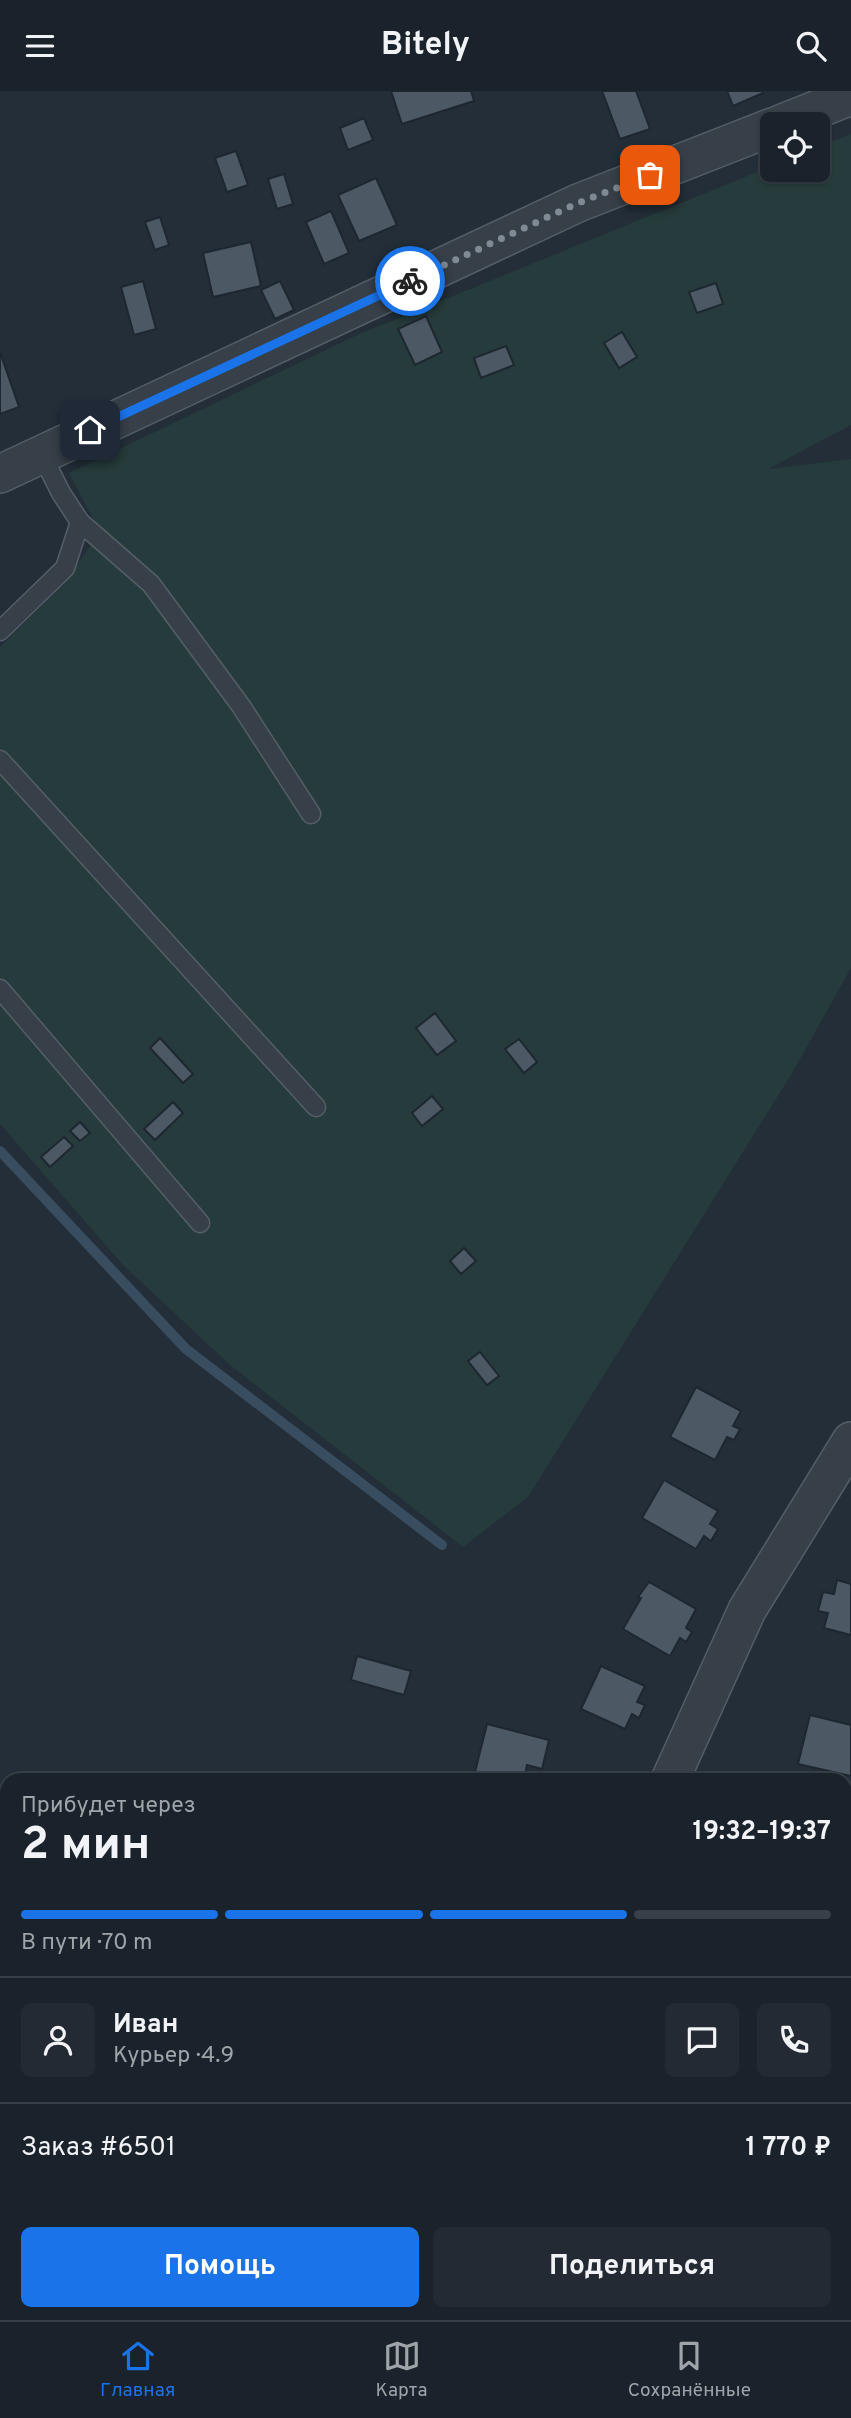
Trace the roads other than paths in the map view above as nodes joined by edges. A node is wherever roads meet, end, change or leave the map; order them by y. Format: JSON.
{"nodes":[{"id":1,"x":851,"y":96,"type":"edge"},
{"id":2,"x":810,"y":112,"type":"edge"},
{"id":3,"x":760,"y":132,"type":"edge"},
{"id":4,"x":41,"y":453,"type":"junction"},
{"id":5,"x":0,"y":474,"type":"edge"},
{"id":6,"x":80,"y":522,"type":"junction"},
{"id":7,"x":0,"y":631,"type":"edge"},
{"id":8,"x":0,"y":760,"type":"edge"},
{"id":9,"x":311,"y":814,"type":"dead end"},
{"id":10,"x":0,"y":989,"type":"edge"},
{"id":11,"x":316,"y":1107,"type":"dead end"},
{"id":12,"x":200,"y":1223,"type":"dead end"},
{"id":13,"x":851,"y":1441,"type":"edge"},
{"id":14,"x":673,"y":1773,"type":"edge"}],
"edges":[{"from":1,"to":2,"type":"street"},
{"from":3,"to":4,"type":"street"},
{"from":4,"to":5,"type":"street"},
{"from":4,"to":6,"type":"lane"},
{"from":6,"to":7,"type":"lane"},
{"from":6,"to":9,"type":"lane"},
{"from":8,"to":11,"type":"lane"},
{"from":10,"to":12,"type":"lane"},
{"from":13,"to":14,"type":"street"}]}
